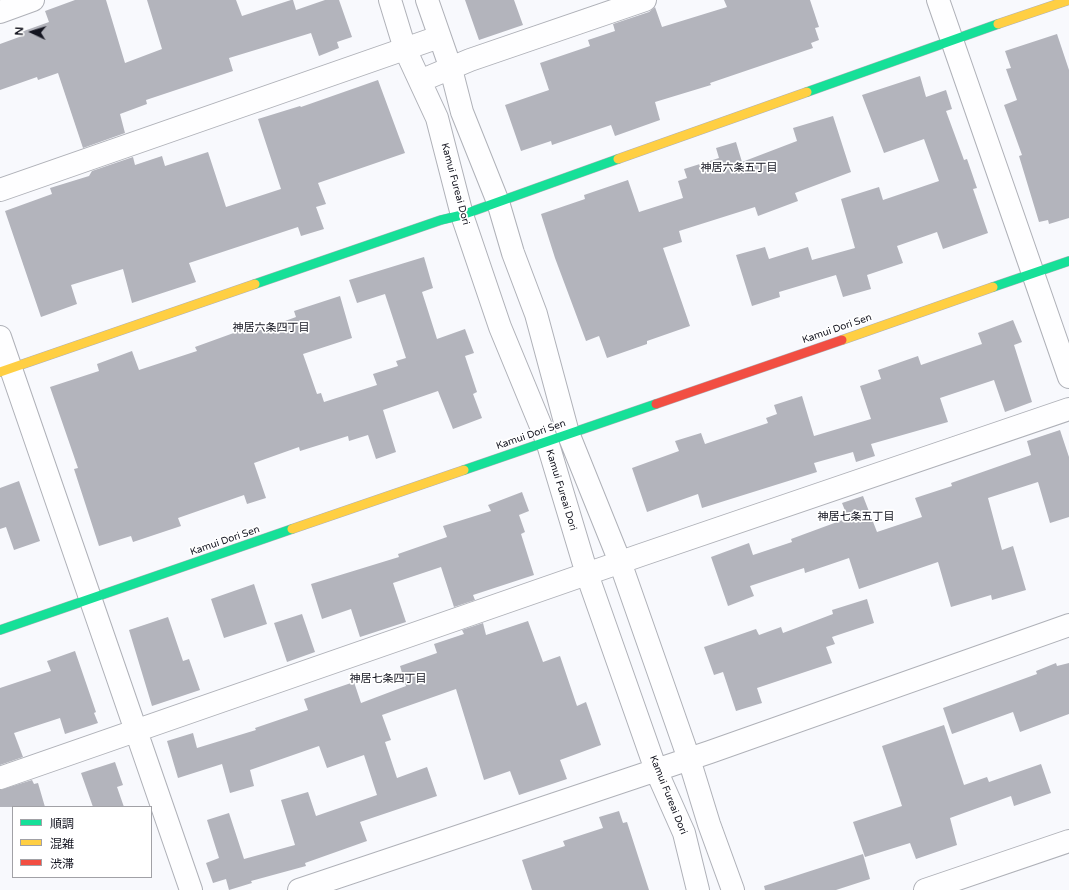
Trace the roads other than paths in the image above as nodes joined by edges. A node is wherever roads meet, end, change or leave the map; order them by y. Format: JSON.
{"nodes":[{"id":1,"x":33,"y":0,"type":"edge"},
{"id":2,"x":390,"y":0,"type":"edge"},
{"id":3,"x":427,"y":0,"type":"edge"},
{"id":4,"x":645,"y":0,"type":"edge"},
{"id":5,"x":938,"y":0,"type":"edge"},
{"id":6,"x":1069,"y":0,"type":"edge"},
{"id":7,"x":0,"y":12,"type":"edge"},
{"id":8,"x":439,"y":37,"type":"junction"},
{"id":9,"x":952,"y":40,"type":"junction"},
{"id":10,"x":405,"y":49,"type":"junction"},
{"id":11,"x":451,"y":69,"type":"junction"},
{"id":12,"x":420,"y":81,"type":"junction"},
{"id":13,"x":0,"y":190,"type":"edge"},
{"id":14,"x":498,"y":202,"type":"junction"},
{"id":15,"x":462,"y":215,"type":"junction"},
{"id":16,"x":1069,"y":261,"type":"edge"},
{"id":17,"x":1034,"y":273,"type":"junction"},
{"id":18,"x":0,"y":337,"type":"edge"},
{"id":19,"x":6,"y":370,"type":"edge"},
{"id":20,"x":1069,"y":377,"type":"edge"},
{"id":21,"x":1069,"y":409,"type":"edge"},
{"id":22,"x":568,"y":434,"type":"junction"},
{"id":23,"x":547,"y":441,"type":"junction"},
{"id":24,"x":620,"y":562,"type":"junction"},
{"id":25,"x":587,"y":574,"type":"junction"},
{"id":26,"x":89,"y":599,"type":"junction"},
{"id":27,"x":1069,"y":625,"type":"edge"},
{"id":28,"x":0,"y":630,"type":"edge"},
{"id":29,"x":136,"y":731,"type":"junction"},
{"id":30,"x":689,"y":759,"type":"junction"},
{"id":31,"x":656,"y":770,"type":"junction"},
{"id":32,"x":0,"y":778,"type":"edge"},
{"id":33,"x":1069,"y":841,"type":"edge"},
{"id":34,"x":191,"y":890,"type":"edge"},
{"id":35,"x":299,"y":890,"type":"edge"},
{"id":36,"x":698,"y":890,"type":"edge"},
{"id":37,"x":733,"y":890,"type":"edge"},
{"id":38,"x":925,"y":890,"type":"edge"}],
"edges":[{"from":1,"to":7,"type":"street"},
{"from":2,"to":10,"type":"street","name":"Kamui Fureai Dori"},
{"from":3,"to":8,"type":"street"},
{"from":4,"to":11,"type":"street"},
{"from":5,"to":9,"type":"street"},
{"from":6,"to":9,"type":"street"},
{"from":8,"to":10,"type":"street"},
{"from":8,"to":11,"type":"street"},
{"from":9,"to":14,"type":"street"},
{"from":9,"to":17,"type":"street"},
{"from":10,"to":12,"type":"street","name":"Kamui Fureai Dori"},
{"from":10,"to":13,"type":"street"},
{"from":11,"to":12,"type":"street"},
{"from":11,"to":14,"type":"street"},
{"from":12,"to":15,"type":"street","name":"Kamui Fureai Dori"},
{"from":14,"to":15,"type":"street"},
{"from":14,"to":22,"type":"street"},
{"from":15,"to":19,"type":"street"},
{"from":15,"to":23,"type":"street","name":"Kamui Fureai Dori"},
{"from":16,"to":17,"type":"street","name":"Kamui Dori Sen"},
{"from":17,"to":20,"type":"street"},
{"from":17,"to":22,"type":"street","name":"Kamui Dori Sen"},
{"from":18,"to":19,"type":"street"},
{"from":19,"to":26,"type":"street"},
{"from":21,"to":24,"type":"street"},
{"from":22,"to":23,"type":"street","name":"Kamui Dori Sen"},
{"from":22,"to":24,"type":"street"},
{"from":23,"to":25,"type":"street","name":"Kamui Fureai Dori"},
{"from":23,"to":26,"type":"street","name":"Kamui Dori Sen"},
{"from":24,"to":25,"type":"street"},
{"from":24,"to":30,"type":"street"},
{"from":25,"to":29,"type":"street"},
{"from":25,"to":31,"type":"street","name":"Kamui Fureai Dori"},
{"from":26,"to":28,"type":"street","name":"Kamui Dori Sen"},
{"from":26,"to":29,"type":"street"},
{"from":27,"to":30,"type":"street"},
{"from":29,"to":32,"type":"street"},
{"from":29,"to":34,"type":"street"},
{"from":30,"to":31,"type":"street"},
{"from":30,"to":37,"type":"street"},
{"from":31,"to":35,"type":"street"},
{"from":31,"to":36,"type":"street","name":"Kamui Fureai Dori"},
{"from":33,"to":38,"type":"street"}]}
